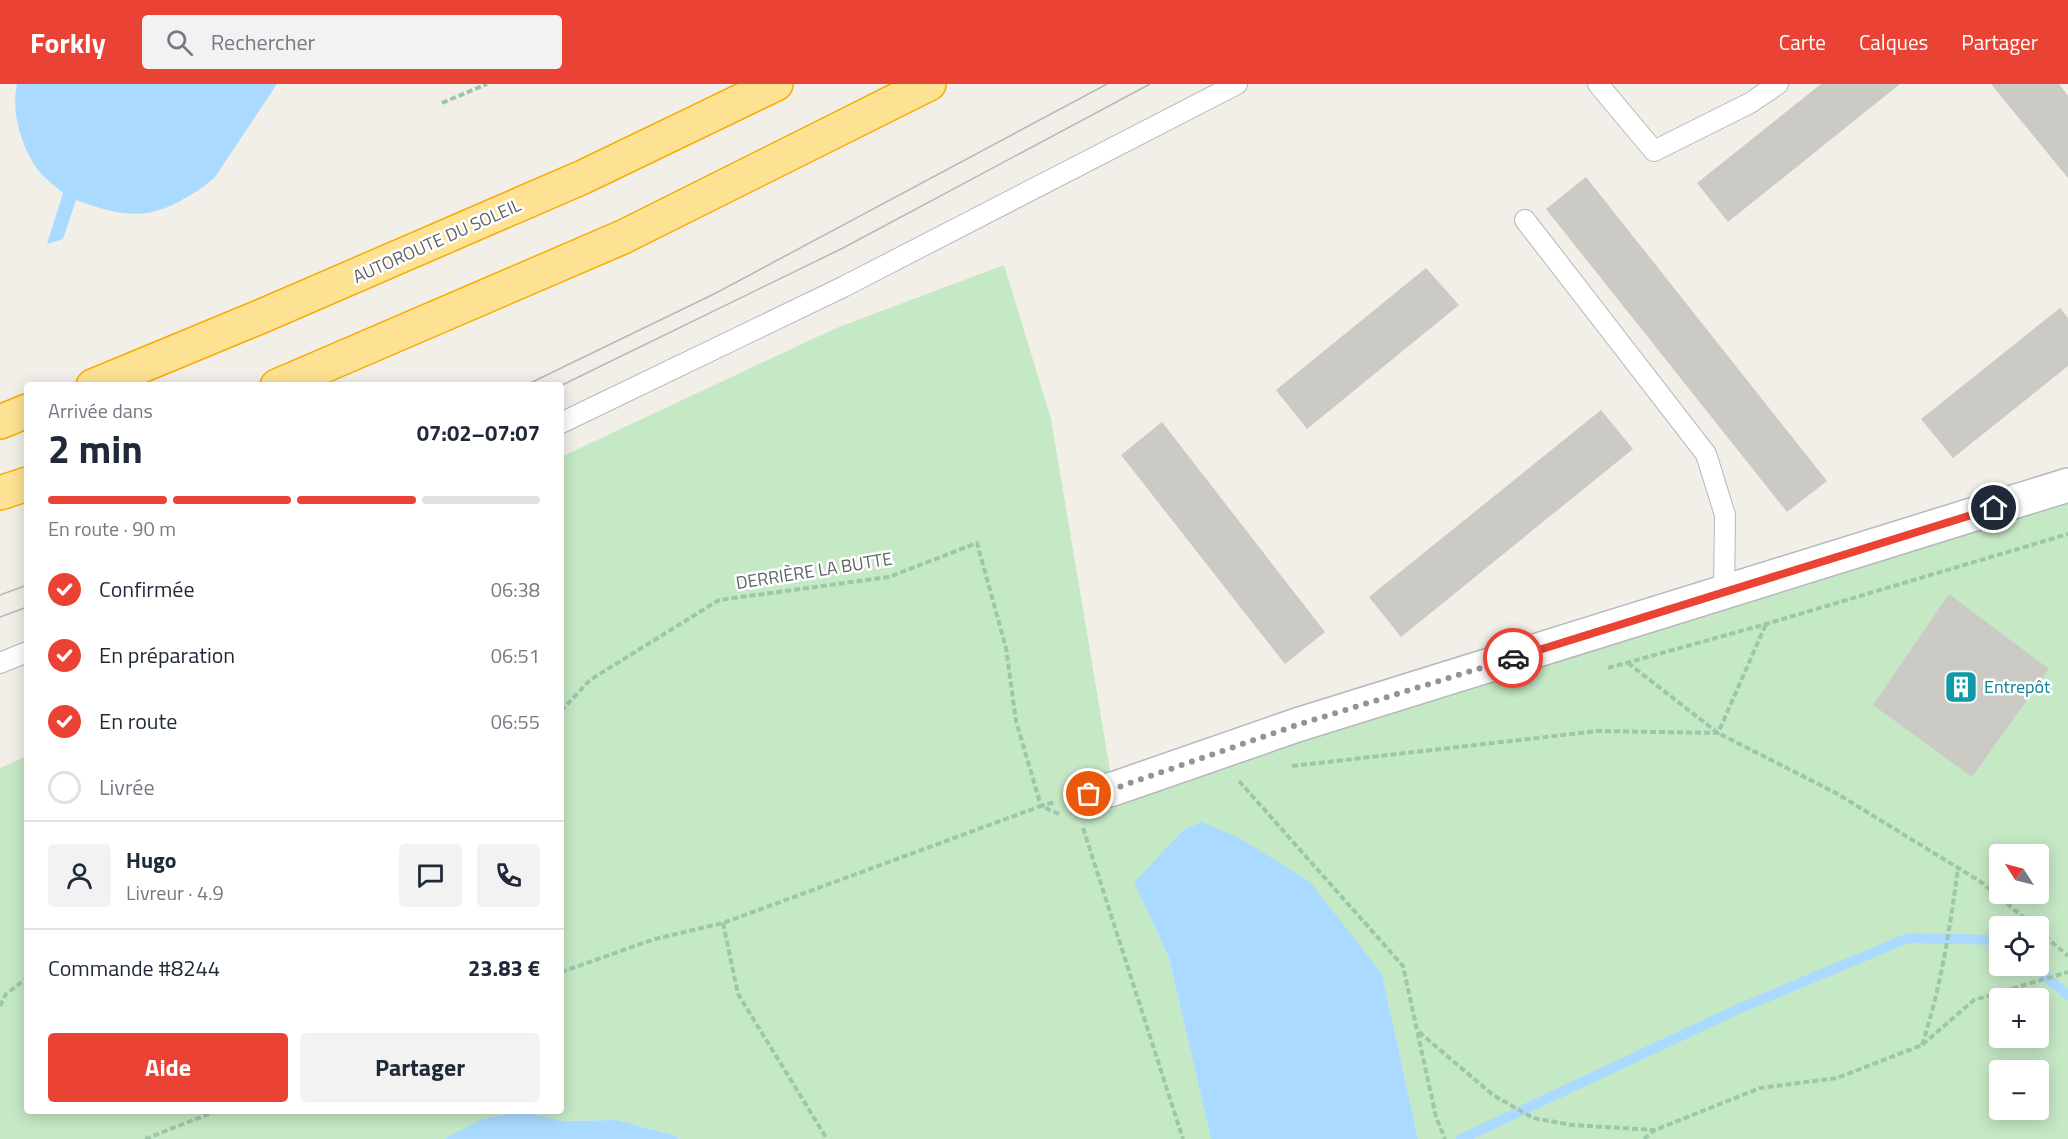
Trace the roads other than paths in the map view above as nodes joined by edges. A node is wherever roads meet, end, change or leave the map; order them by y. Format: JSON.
{"nodes":[{"id":1,"x":776,"y":84,"type":"edge"},
{"id":2,"x":930,"y":84,"type":"edge"},
{"id":3,"x":1237,"y":84,"type":"edge"},
{"id":4,"x":1598,"y":84,"type":"edge"},
{"id":5,"x":1778,"y":84,"type":"edge"},
{"id":6,"x":1525,"y":220,"type":"dead end"},
{"id":7,"x":103,"y":382,"type":"edge"},
{"id":8,"x":286,"y":382,"type":"edge"},
{"id":9,"x":24,"y":412,"type":"edge"},
{"id":10,"x":0,"y":422,"type":"edge"},
{"id":11,"x":564,"y":422,"type":"edge"},
{"id":12,"x":24,"y":485,"type":"edge"},
{"id":13,"x":2068,"y":485,"type":"edge"},
{"id":14,"x":0,"y":493,"type":"edge"},
{"id":15,"x":1724,"y":592,"type":"junction"},
{"id":16,"x":24,"y":653,"type":"edge"},
{"id":17,"x":0,"y":663,"type":"edge"},
{"id":18,"x":1085,"y":807,"type":"road end"}],
"edges":[{"from":1,"to":7,"type":"highway","name":"AUTOROUTE DU SOLEIL"},
{"from":2,"to":8,"type":"highway"},
{"from":3,"to":11,"type":"lane"},
{"from":4,"to":5,"type":"lane"},
{"from":6,"to":15,"type":"lane"},
{"from":9,"to":10,"type":"highway"},
{"from":12,"to":14,"type":"highway"},
{"from":13,"to":15,"type":"street"},
{"from":15,"to":18,"type":"street"},
{"from":16,"to":17,"type":"lane"}]}
